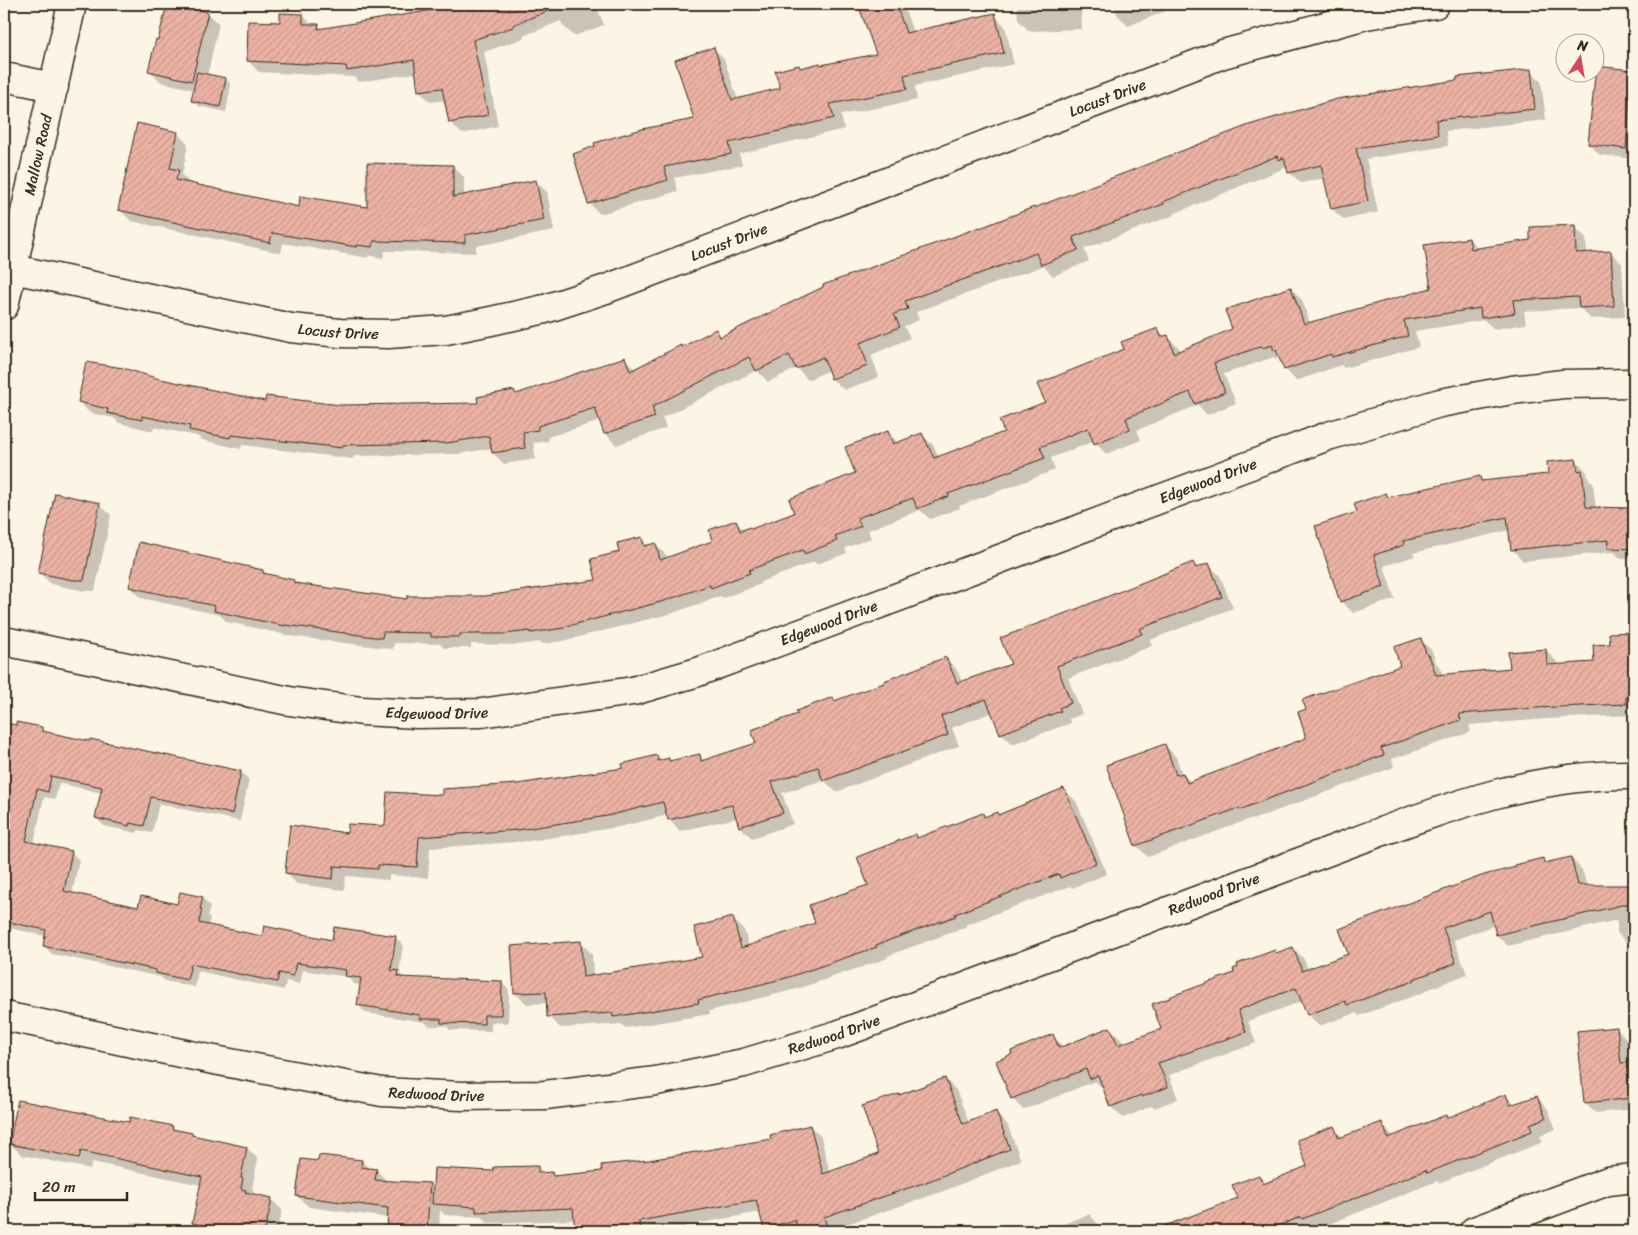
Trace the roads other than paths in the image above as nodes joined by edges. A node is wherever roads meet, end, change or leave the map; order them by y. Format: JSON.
{"nodes":[{"id":1,"x":72,"y":4,"type":"edge"},
{"id":2,"x":1435,"y":4,"type":"edge"},
{"id":3,"x":1365,"y":9,"type":"edge"},
{"id":4,"x":4,"y":76,"type":"edge"},
{"id":5,"x":54,"y":87,"type":"junction"},
{"id":6,"x":8,"y":268,"type":"edge"},
{"id":7,"x":4,"y":306,"type":"edge"},
{"id":8,"x":1634,"y":383,"type":"edge"},
{"id":9,"x":4,"y":641,"type":"edge"},
{"id":10,"x":1634,"y":775,"type":"edge"},
{"id":11,"x":4,"y":1016,"type":"edge"},
{"id":12,"x":1634,"y":1178,"type":"edge"},
{"id":13,"x":1474,"y":1231,"type":"edge"}],
"edges":[{"from":1,"to":5,"type":"street","name":"Mallow Road"},
{"from":2,"to":3,"type":"street","name":"Locust Drive"},
{"from":3,"to":6,"type":"street","name":"Locust Drive"},
{"from":4,"to":5,"type":"street"},
{"from":5,"to":6,"type":"street","name":"Mallow Road"},
{"from":6,"to":7,"type":"street","name":"Mallow Road"},
{"from":8,"to":9,"type":"street","name":"Edgewood Drive"},
{"from":10,"to":11,"type":"street","name":"Redwood Drive"},
{"from":12,"to":13,"type":"street"}]}
